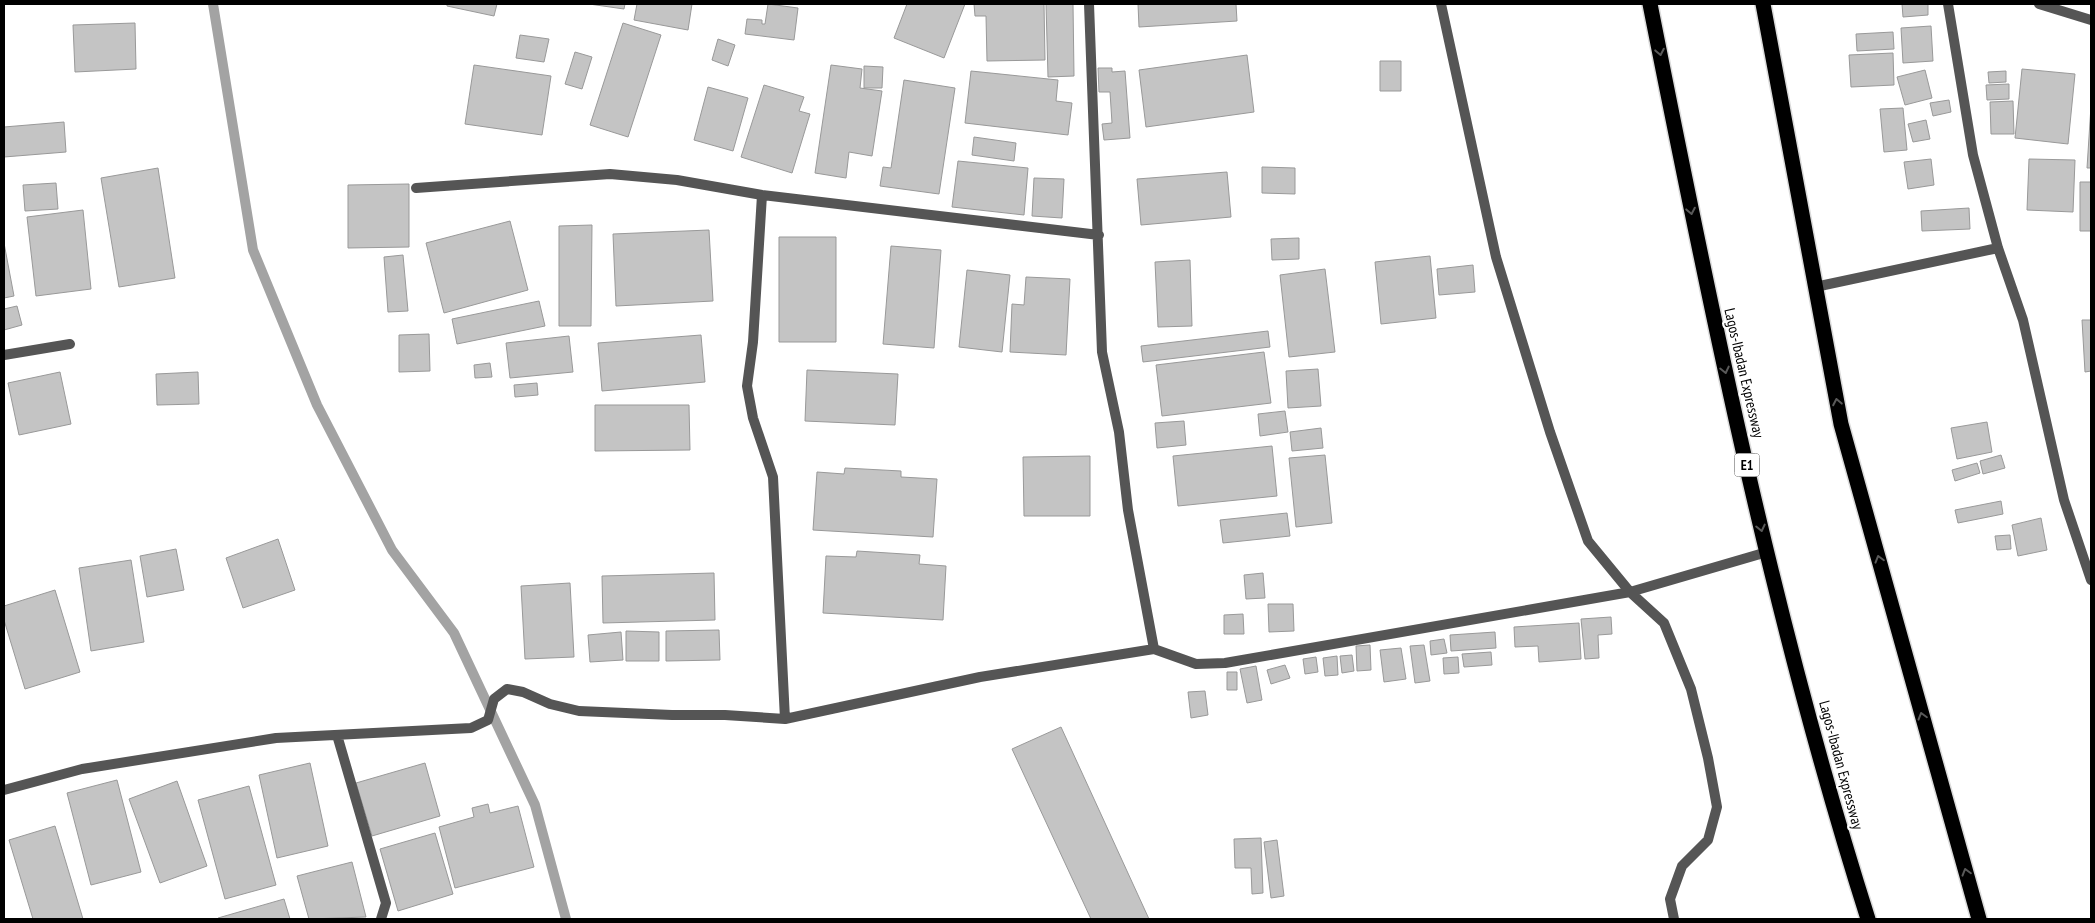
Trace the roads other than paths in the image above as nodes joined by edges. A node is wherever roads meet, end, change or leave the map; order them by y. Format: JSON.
{"nodes":[{"id":1,"x":1089,"y":4,"type":"edge"},
{"id":2,"x":1441,"y":4,"type":"edge"},
{"id":3,"x":1650,"y":4,"type":"edge"},
{"id":4,"x":1763,"y":4,"type":"edge"},
{"id":5,"x":1948,"y":4,"type":"edge"},
{"id":6,"x":2039,"y":4,"type":"edge"},
{"id":7,"x":2091,"y":20,"type":"edge"},
{"id":8,"x":416,"y":188,"type":"dead end"},
{"id":9,"x":762,"y":195,"type":"junction"},
{"id":10,"x":1099,"y":235,"type":"junction"},
{"id":11,"x":1998,"y":248,"type":"junction"},
{"id":12,"x":1815,"y":287,"type":"junction"},
{"id":13,"x":70,"y":344,"type":"dead end"},
{"id":14,"x":4,"y":355,"type":"edge"},
{"id":15,"x":1766,"y":552,"type":"junction"},
{"id":16,"x":2091,"y":580,"type":"edge"},
{"id":17,"x":1630,"y":592,"type":"junction"},
{"id":18,"x":1154,"y":649,"type":"junction"},
{"id":19,"x":785,"y":719,"type":"junction"},
{"id":20,"x":337,"y":735,"type":"junction"},
{"id":21,"x":4,"y":790,"type":"edge"},
{"id":22,"x":381,"y":919,"type":"edge"},
{"id":23,"x":1674,"y":919,"type":"edge"},
{"id":24,"x":1868,"y":919,"type":"edge"},
{"id":25,"x":1979,"y":919,"type":"edge"}],
"edges":[{"from":1,"to":10,"type":"street"},
{"from":2,"to":17,"type":"street"},
{"from":3,"to":15,"type":"highway","name":"Lagos-Ibadan Expressway","number":"E1","one_way":true},
{"from":4,"to":12,"type":"highway"},
{"from":5,"to":11,"type":"street"},
{"from":6,"to":7,"type":"street"},
{"from":8,"to":9,"type":"street"},
{"from":9,"to":10,"type":"street"},
{"from":9,"to":19,"type":"street"},
{"from":10,"to":18,"type":"street"},
{"from":11,"to":12,"type":"street"},
{"from":11,"to":16,"type":"street"},
{"from":25,"to":12,"type":"highway","one_way":true},
{"from":13,"to":14,"type":"street"},
{"from":15,"to":17,"type":"street"},
{"from":15,"to":24,"type":"highway","name":"Lagos-Ibadan Expressway","number":"E1"},
{"from":17,"to":18,"type":"street"},
{"from":17,"to":23,"type":"street"},
{"from":18,"to":19,"type":"street"},
{"from":19,"to":20,"type":"street"},
{"from":20,"to":21,"type":"street"},
{"from":20,"to":22,"type":"street"}]}
